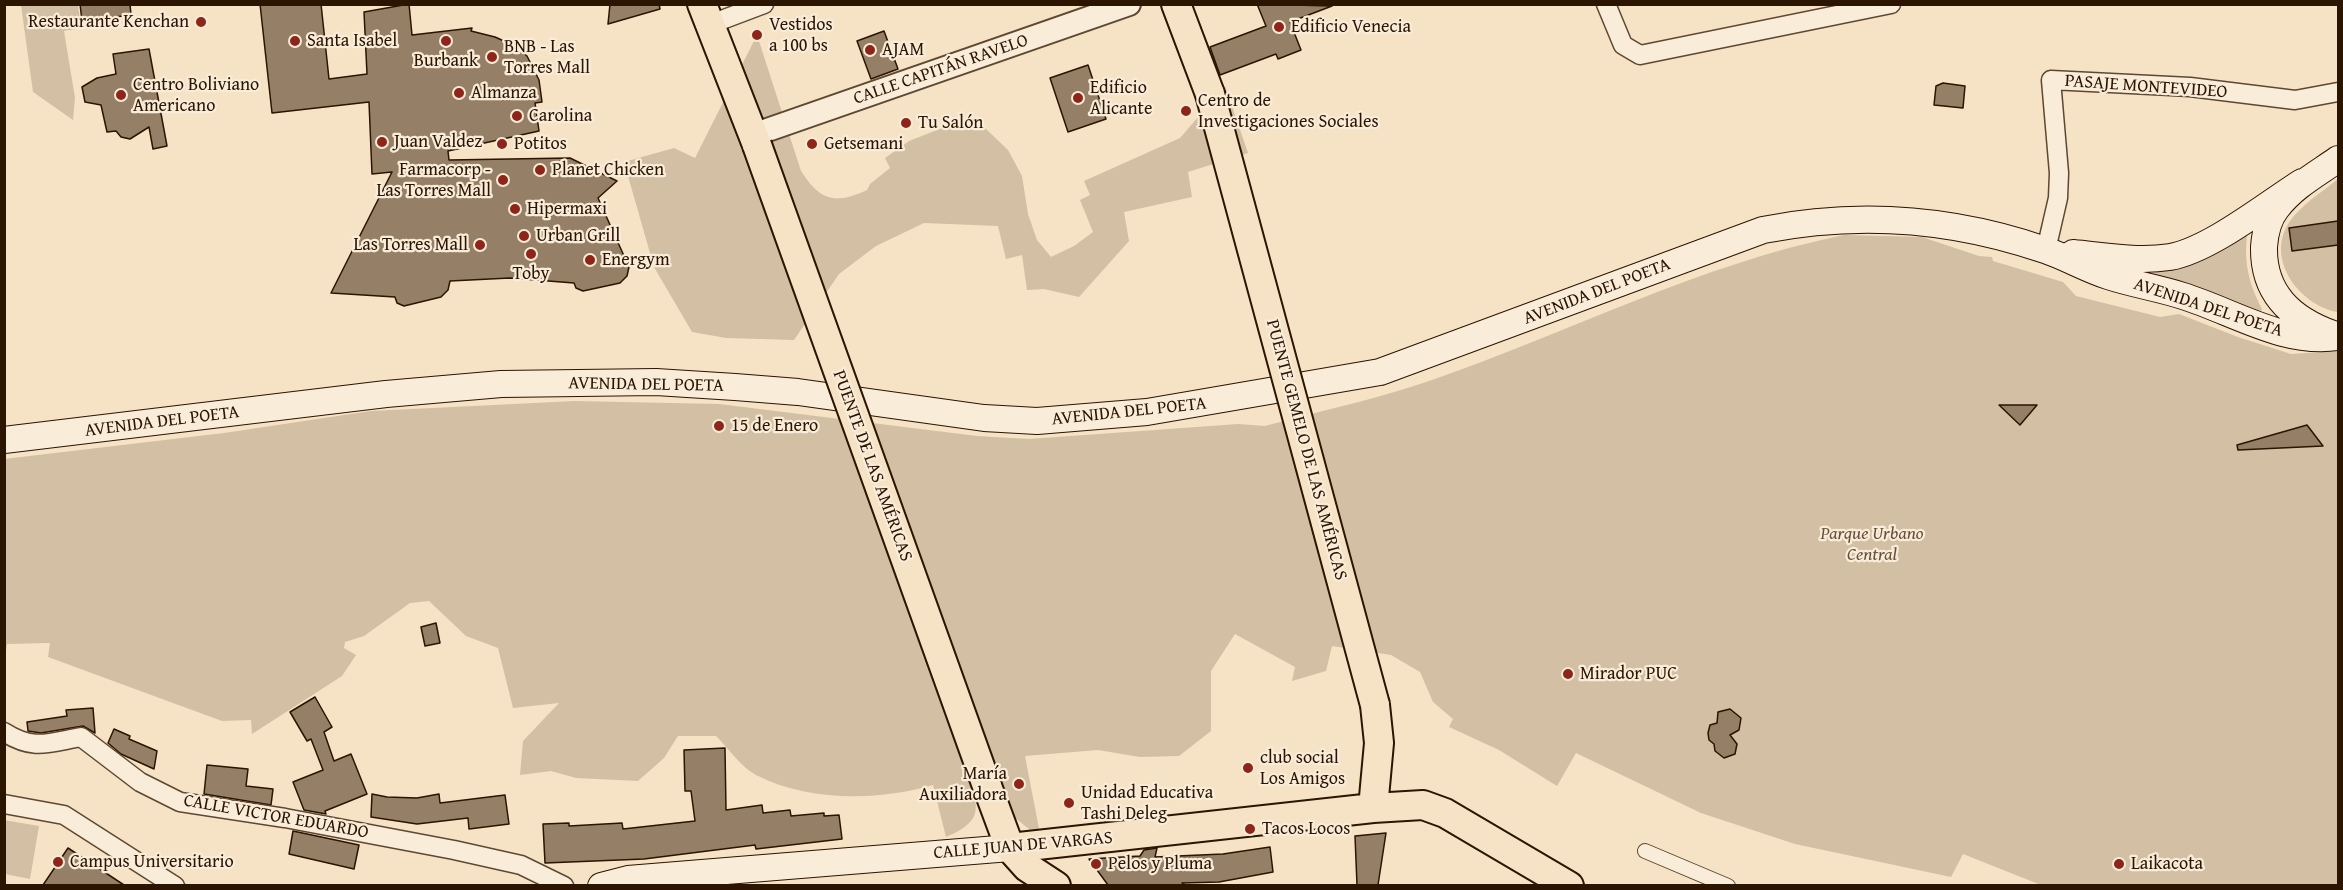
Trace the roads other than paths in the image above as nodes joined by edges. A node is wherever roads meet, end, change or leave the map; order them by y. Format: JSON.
{"nodes":[{"id":1,"x":764,"y":4,"type":"edge"},
{"id":2,"x":1129,"y":4,"type":"edge"},
{"id":3,"x":1176,"y":4,"type":"edge"},
{"id":4,"x":1606,"y":4,"type":"edge"},
{"id":5,"x":1891,"y":4,"type":"edge"},
{"id":6,"x":707,"y":14,"type":"edge"},
{"id":7,"x":2338,"y":92,"type":"edge"},
{"id":8,"x":755,"y":140,"type":"junction"},
{"id":9,"x":2338,"y":160,"type":"edge"},
{"id":10,"x":2302,"y":182,"type":"junction"},
{"id":11,"x":2046,"y":250,"type":"junction"},
{"id":12,"x":2338,"y":336,"type":"edge"},
{"id":13,"x":4,"y":440,"type":"edge"},
{"id":14,"x":4,"y":732,"type":"edge"},
{"id":15,"x":4,"y":804,"type":"edge"},
{"id":16,"x":1373,"y":808,"type":"junction"},
{"id":17,"x":1010,"y":848,"type":"junction"},
{"id":18,"x":1645,"y":851,"type":"dead end"},
{"id":19,"x":175,"y":885,"type":"edge"},
{"id":20,"x":564,"y":885,"type":"edge"},
{"id":21,"x":601,"y":885,"type":"edge"},
{"id":22,"x":1056,"y":885,"type":"edge"},
{"id":23,"x":1569,"y":885,"type":"edge"},
{"id":24,"x":1728,"y":885,"type":"edge"}],
"edges":[{"from":1,"to":6,"type":"street"},
{"from":2,"to":8,"type":"street","name":"CALLE CAPITÁN RAVELO"},
{"from":3,"to":16,"type":"main road","name":"PUENTE GEMELO DE LAS AMÉRICAS","bridge":true},
{"from":4,"to":5,"type":"street"},
{"from":6,"to":8,"type":"main road","name":"PUENTE DE LAS AMÉRICAS"},
{"from":7,"to":11,"type":"street","name":"PASAJE MONTEVIDEO"},
{"from":8,"to":17,"type":"main road","name":"PUENTE DE LAS AMÉRICAS","bridge":true},
{"from":9,"to":10,"type":"main road"},
{"from":10,"to":11,"type":"main road","name":"AVENIDA DEL POETA"},
{"from":10,"to":12,"type":"main road"},
{"from":11,"to":12,"type":"main road","name":"AVENIDA DEL POETA"},
{"from":11,"to":13,"type":"main road","name":"AVENIDA DEL POETA"},
{"from":14,"to":20,"type":"street","name":"CALLE VICTOR EDUARDO"},
{"from":15,"to":19,"type":"street"},
{"from":16,"to":17,"type":"main road","name":"CALLE JUAN DE VARGAS"},
{"from":16,"to":23,"type":"main road","name":"CALLE JUAN DE VARGAS"},
{"from":17,"to":21,"type":"main road","name":"CALLE JUAN DE VARGAS"},
{"from":17,"to":22,"type":"main road"},
{"from":18,"to":24,"type":"street"}]}
